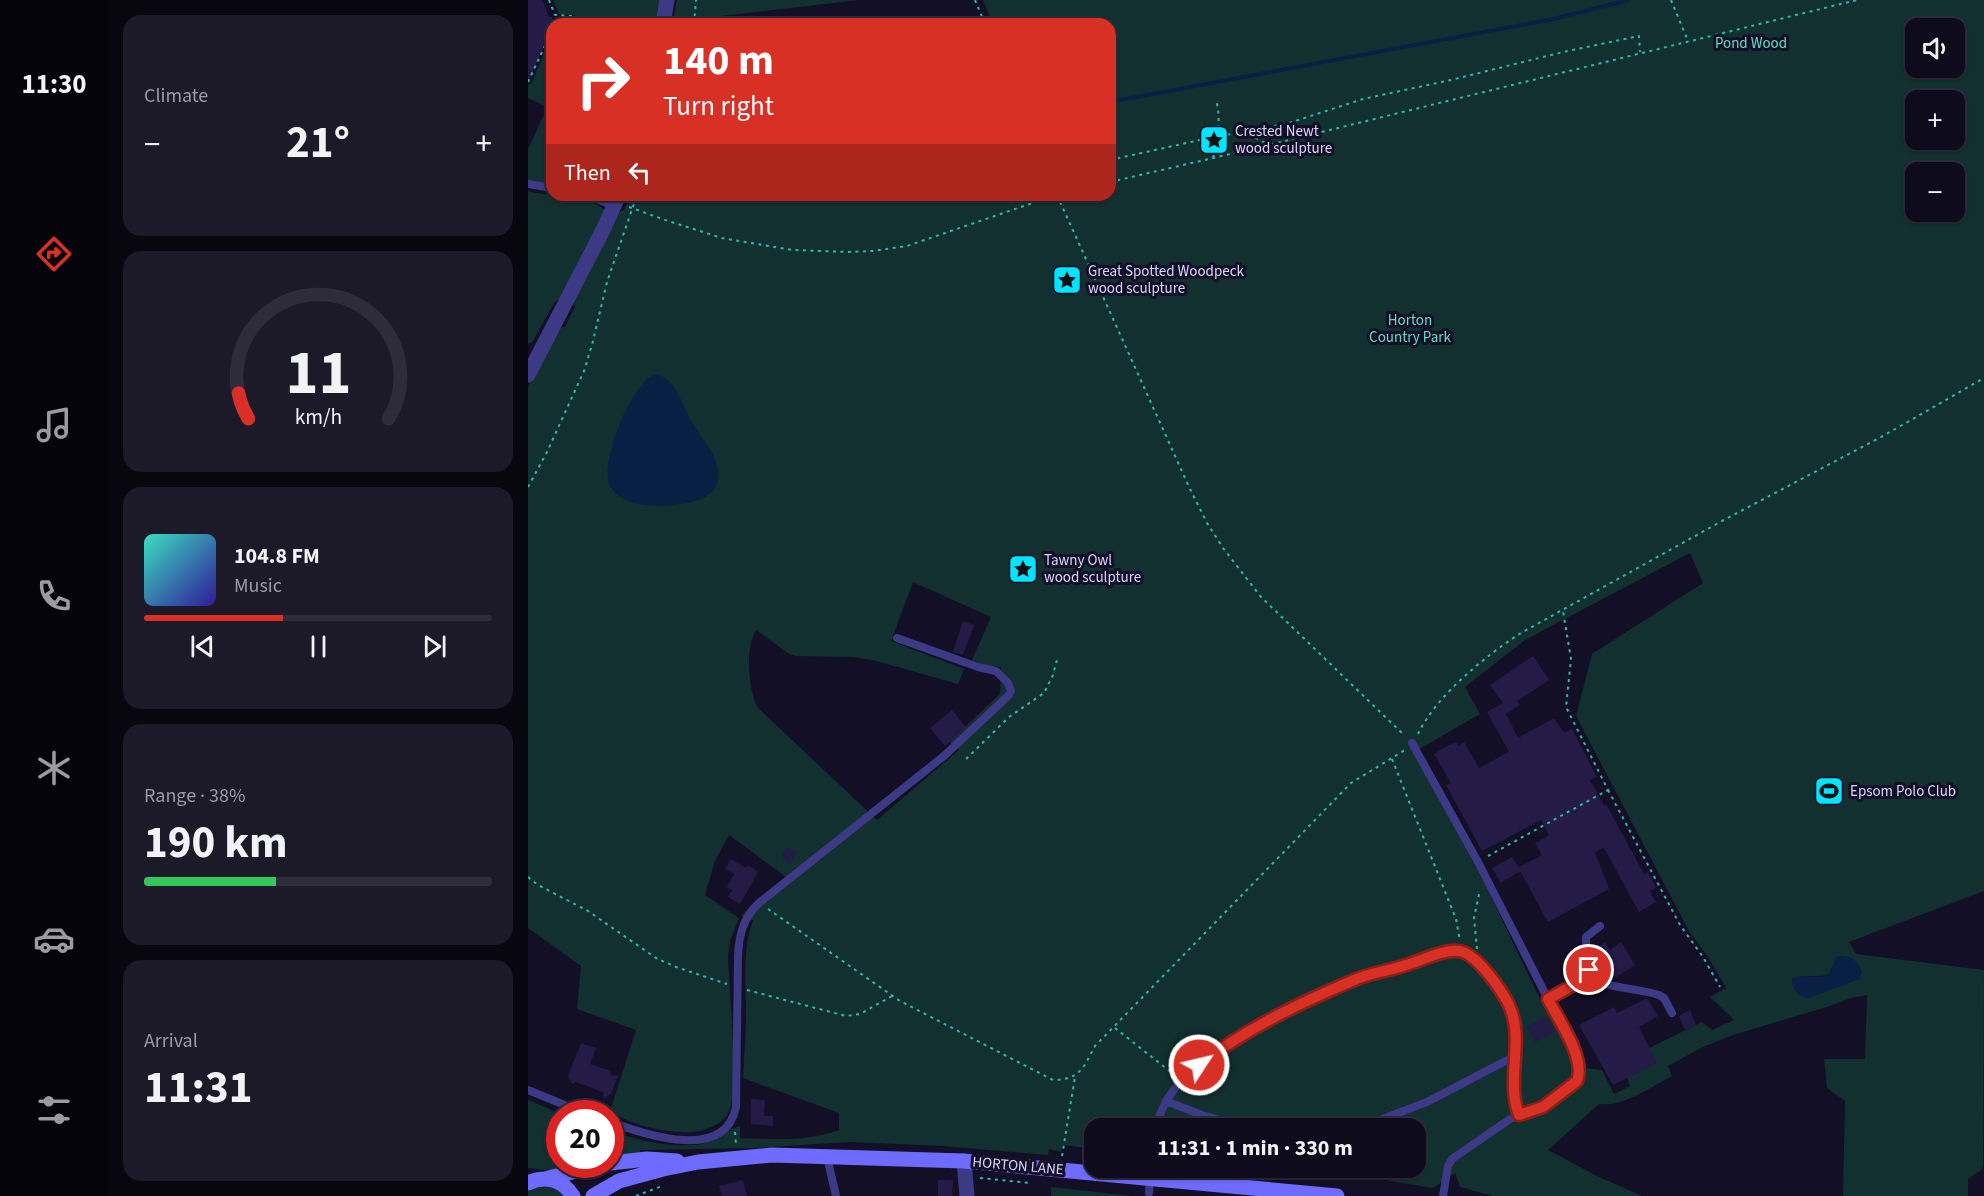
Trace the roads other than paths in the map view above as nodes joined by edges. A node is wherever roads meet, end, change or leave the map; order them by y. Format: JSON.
{"nodes":[{"id":1,"x":668,"y":0,"type":"edge"},
{"id":2,"x":664,"y":18,"type":"edge"},
{"id":3,"x":528,"y":184,"type":"edge"},
{"id":4,"x":546,"y":187,"type":"edge"},
{"id":5,"x":617,"y":201,"type":"edge"},
{"id":6,"x":532,"y":356,"type":"edge"},
{"id":7,"x":528,"y":375,"type":"edge"},
{"id":8,"x":897,"y":638,"type":"dead end"},
{"id":9,"x":1412,"y":744,"type":"road end"},
{"id":10,"x":1600,"y":926,"type":"dead end"},
{"id":11,"x":1586,"y":975,"type":"junction"},
{"id":12,"x":1548,"y":999,"type":"junction"},
{"id":13,"x":1672,"y":1012,"type":"dead end"},
{"id":14,"x":1515,"y":1056,"type":"junction"},
{"id":15,"x":528,"y":1090,"type":"edge"},
{"id":16,"x":552,"y":1100,"type":"edge"},
{"id":17,"x":1166,"y":1101,"type":"junction"},
{"id":18,"x":1519,"y":1115,"type":"junction"},
{"id":19,"x":1159,"y":1118,"type":"edge"},
{"id":20,"x":1213,"y":1118,"type":"edge"},
{"id":21,"x":1385,"y":1118,"type":"edge"},
{"id":22,"x":624,"y":1127,"type":"edge"},
{"id":23,"x":827,"y":1157,"type":"junction"},
{"id":24,"x":624,"y":1161,"type":"edge"},
{"id":25,"x":964,"y":1161,"type":"junction"},
{"id":26,"x":698,"y":1162,"type":"junction"},
{"id":27,"x":534,"y":1180,"type":"edge"},
{"id":28,"x":1149,"y":1180,"type":"edge"},
{"id":29,"x":573,"y":1196,"type":"edge"},
{"id":30,"x":593,"y":1196,"type":"edge"},
{"id":31,"x":836,"y":1196,"type":"edge"},
{"id":32,"x":967,"y":1196,"type":"edge"},
{"id":33,"x":1337,"y":1196,"type":"edge"},
{"id":34,"x":1443,"y":1196,"type":"edge"}],
"edges":[{"from":1,"to":2,"type":"street"},
{"from":3,"to":4,"type":"lane"},
{"from":5,"to":6,"type":"street"},
{"from":6,"to":7,"type":"street"},
{"from":8,"to":22,"type":"lane"},
{"from":9,"to":12,"type":"lane"},
{"from":10,"to":11,"type":"lane"},
{"from":11,"to":12,"type":"lane"},
{"from":11,"to":13,"type":"lane"},
{"from":12,"to":18,"type":"lane"},
{"from":14,"to":17,"type":"lane"},
{"from":14,"to":18,"type":"lane"},
{"from":14,"to":21,"type":"lane"},
{"from":15,"to":16,"type":"lane"},
{"from":17,"to":19,"type":"lane"},
{"from":17,"to":20,"type":"lane"},
{"from":18,"to":34,"type":"lane"},
{"from":23,"to":25,"type":"street","name":"HORTON LANE"},
{"from":23,"to":26,"type":"street","name":"HORTON LANE"},
{"from":23,"to":31,"type":"lane"},
{"from":24,"to":26,"type":"street","name":"HORTON LANE"},
{"from":25,"to":28,"type":"street","name":"HORTON LANE"},
{"from":25,"to":32,"type":"street"},
{"from":26,"to":30,"type":"street","name":"HORTON LANE"},
{"from":27,"to":29,"type":"street"},
{"from":28,"to":33,"type":"street","name":"HORTON LANE"}]}
